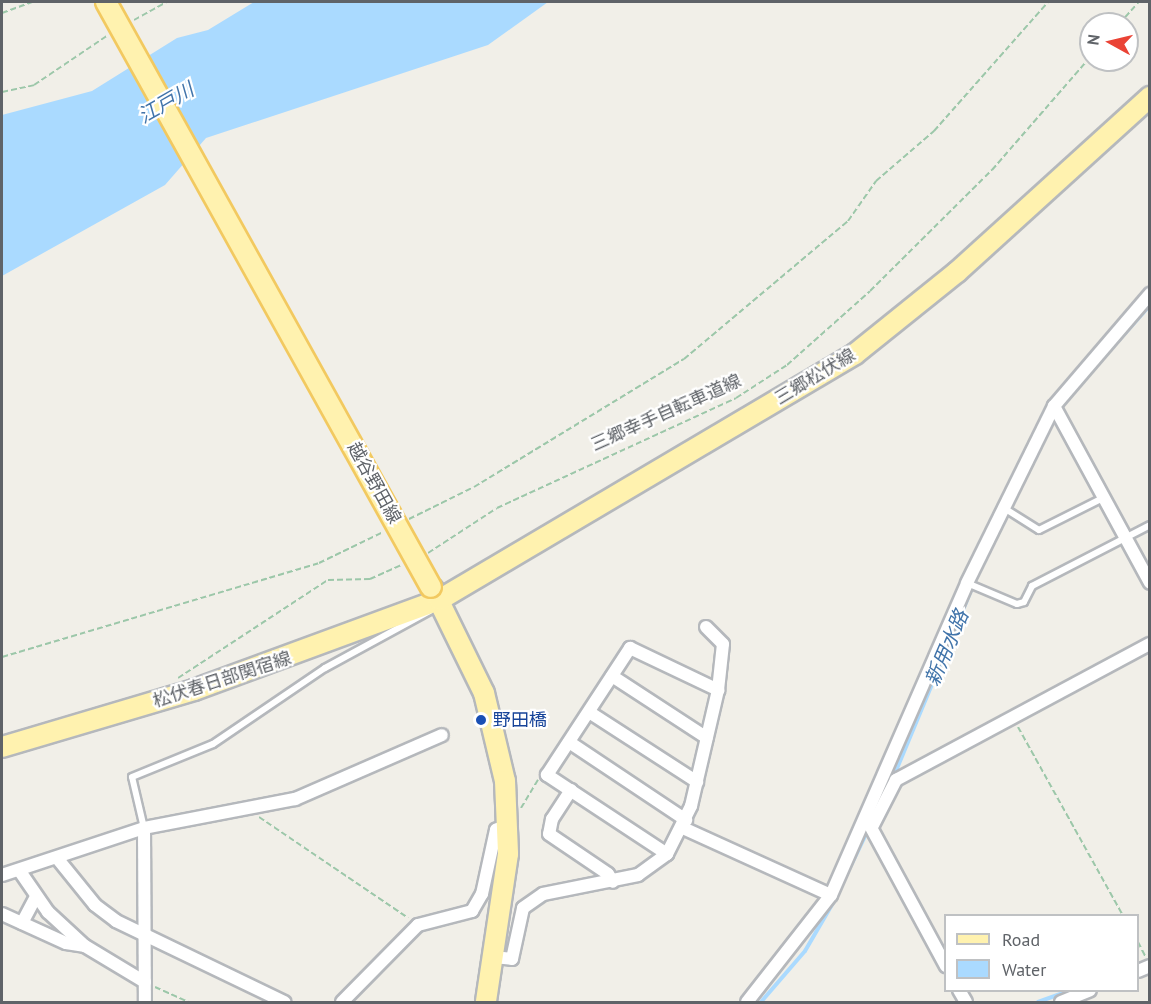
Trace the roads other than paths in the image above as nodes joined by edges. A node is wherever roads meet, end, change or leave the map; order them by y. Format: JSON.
{"nodes":[{"id":1,"x":106,"y":2,"type":"edge"},
{"id":2,"x":1149,"y":97,"type":"edge"},
{"id":3,"x":1149,"y":294,"type":"edge"},
{"id":4,"x":1054,"y":406,"type":"junction"},
{"id":5,"x":1104,"y":498,"type":"junction"},
{"id":6,"x":1003,"y":508,"type":"junction"},
{"id":7,"x":1149,"y":525,"type":"edge"},
{"id":8,"x":1126,"y":539,"type":"junction"},
{"id":9,"x":967,"y":583,"type":"junction"},
{"id":10,"x":1149,"y":583,"type":"edge"},
{"id":11,"x":435,"y":594,"type":"junction"},
{"id":12,"x":706,"y":627,"type":"dead end"},
{"id":13,"x":1149,"y":644,"type":"edge"},
{"id":14,"x":612,"y":676,"type":"junction"},
{"id":15,"x":718,"y":690,"type":"junction"},
{"id":16,"x":589,"y":712,"type":"junction"},
{"id":17,"x":442,"y":735,"type":"dead end"},
{"id":18,"x":707,"y":738,"type":"junction"},
{"id":19,"x":569,"y":742,"type":"junction"},
{"id":20,"x":2,"y":747,"type":"edge"},
{"id":21,"x":698,"y":782,"type":"junction"},
{"id":22,"x":571,"y":790,"type":"junction"},
{"id":23,"x":513,"y":820,"type":"junction"},
{"id":24,"x":869,"y":822,"type":"junction"},
{"id":25,"x":685,"y":824,"type":"junction"},
{"id":26,"x":144,"y":828,"type":"junction"},
{"id":27,"x":667,"y":854,"type":"junction"},
{"id":28,"x":57,"y":858,"type":"junction"},
{"id":29,"x":19,"y":870,"type":"junction"},
{"id":30,"x":2,"y":876,"type":"edge"},
{"id":31,"x":613,"y":882,"type":"junction"},
{"id":32,"x":831,"y":895,"type":"junction"},
{"id":33,"x":36,"y":897,"type":"junction"},
{"id":34,"x":2,"y":914,"type":"edge"},
{"id":35,"x":22,"y":923,"type":"junction"},
{"id":36,"x":144,"y":936,"type":"junction"},
{"id":37,"x":85,"y":946,"type":"junction"},
{"id":38,"x":494,"y":957,"type":"junction"},
{"id":39,"x":944,"y":964,"type":"edge"},
{"id":40,"x":145,"y":982,"type":"junction"},
{"id":41,"x":1085,"y":992,"type":"edge"},
{"id":42,"x":754,"y":1000,"type":"edge"},
{"id":43,"x":145,"y":1002,"type":"edge"},
{"id":44,"x":284,"y":1002,"type":"edge"},
{"id":45,"x":342,"y":1002,"type":"edge"},
{"id":46,"x":486,"y":1002,"type":"edge"},
{"id":47,"x":1061,"y":1002,"type":"edge"}],
"edges":[{"from":1,"to":11,"type":"main road","name":"越谷野田線","bridge":true},
{"from":2,"to":11,"type":"main road","name":"三郷松伏線"},
{"from":3,"to":4,"type":"street"},
{"from":4,"to":5,"type":"street"},
{"from":4,"to":6,"type":"street"},
{"from":5,"to":6,"type":"lane"},
{"from":5,"to":8,"type":"street"},
{"from":6,"to":9,"type":"street"},
{"from":7,"to":8,"type":"lane"},
{"from":8,"to":9,"type":"lane"},
{"from":8,"to":10,"type":"street"},
{"from":9,"to":24,"type":"street"},
{"from":11,"to":20,"type":"main road","name":"松伏春日部関宿線"},
{"from":11,"to":23,"type":"main road","name":"越谷野田線"},
{"from":11,"to":26,"type":"lane"},
{"from":12,"to":15,"type":"street"},
{"from":13,"to":24,"type":"street"},
{"from":14,"to":15,"type":"street"},
{"from":14,"to":16,"type":"street"},
{"from":14,"to":18,"type":"street"},
{"from":15,"to":18,"type":"street"},
{"from":16,"to":19,"type":"street"},
{"from":16,"to":21,"type":"street"},
{"from":17,"to":26,"type":"street"},
{"from":18,"to":21,"type":"street"},
{"from":19,"to":22,"type":"street"},
{"from":19,"to":25,"type":"street"},
{"from":21,"to":25,"type":"street"},
{"from":22,"to":27,"type":"street"},
{"from":22,"to":31,"type":"street"},
{"from":23,"to":38,"type":"main road","name":"越谷野田線"},
{"from":23,"to":45,"type":"street"},
{"from":24,"to":32,"type":"street"},
{"from":24,"to":39,"type":"street"},
{"from":25,"to":27,"type":"street"},
{"from":25,"to":32,"type":"street"},
{"from":26,"to":28,"type":"street"},
{"from":26,"to":36,"type":"street"},
{"from":27,"to":31,"type":"street"},
{"from":28,"to":29,"type":"street"},
{"from":28,"to":36,"type":"street"},
{"from":29,"to":30,"type":"street"},
{"from":29,"to":33,"type":"street"},
{"from":31,"to":38,"type":"street"},
{"from":32,"to":42,"type":"street"},
{"from":33,"to":35,"type":"street"},
{"from":33,"to":37,"type":"street"},
{"from":34,"to":35,"type":"street"},
{"from":35,"to":37,"type":"street"},
{"from":36,"to":40,"type":"street"},
{"from":36,"to":44,"type":"street"},
{"from":37,"to":40,"type":"street"},
{"from":38,"to":46,"type":"main road","name":"越谷野田線"},
{"from":40,"to":43,"type":"street"},
{"from":41,"to":47,"type":"street"}]}
